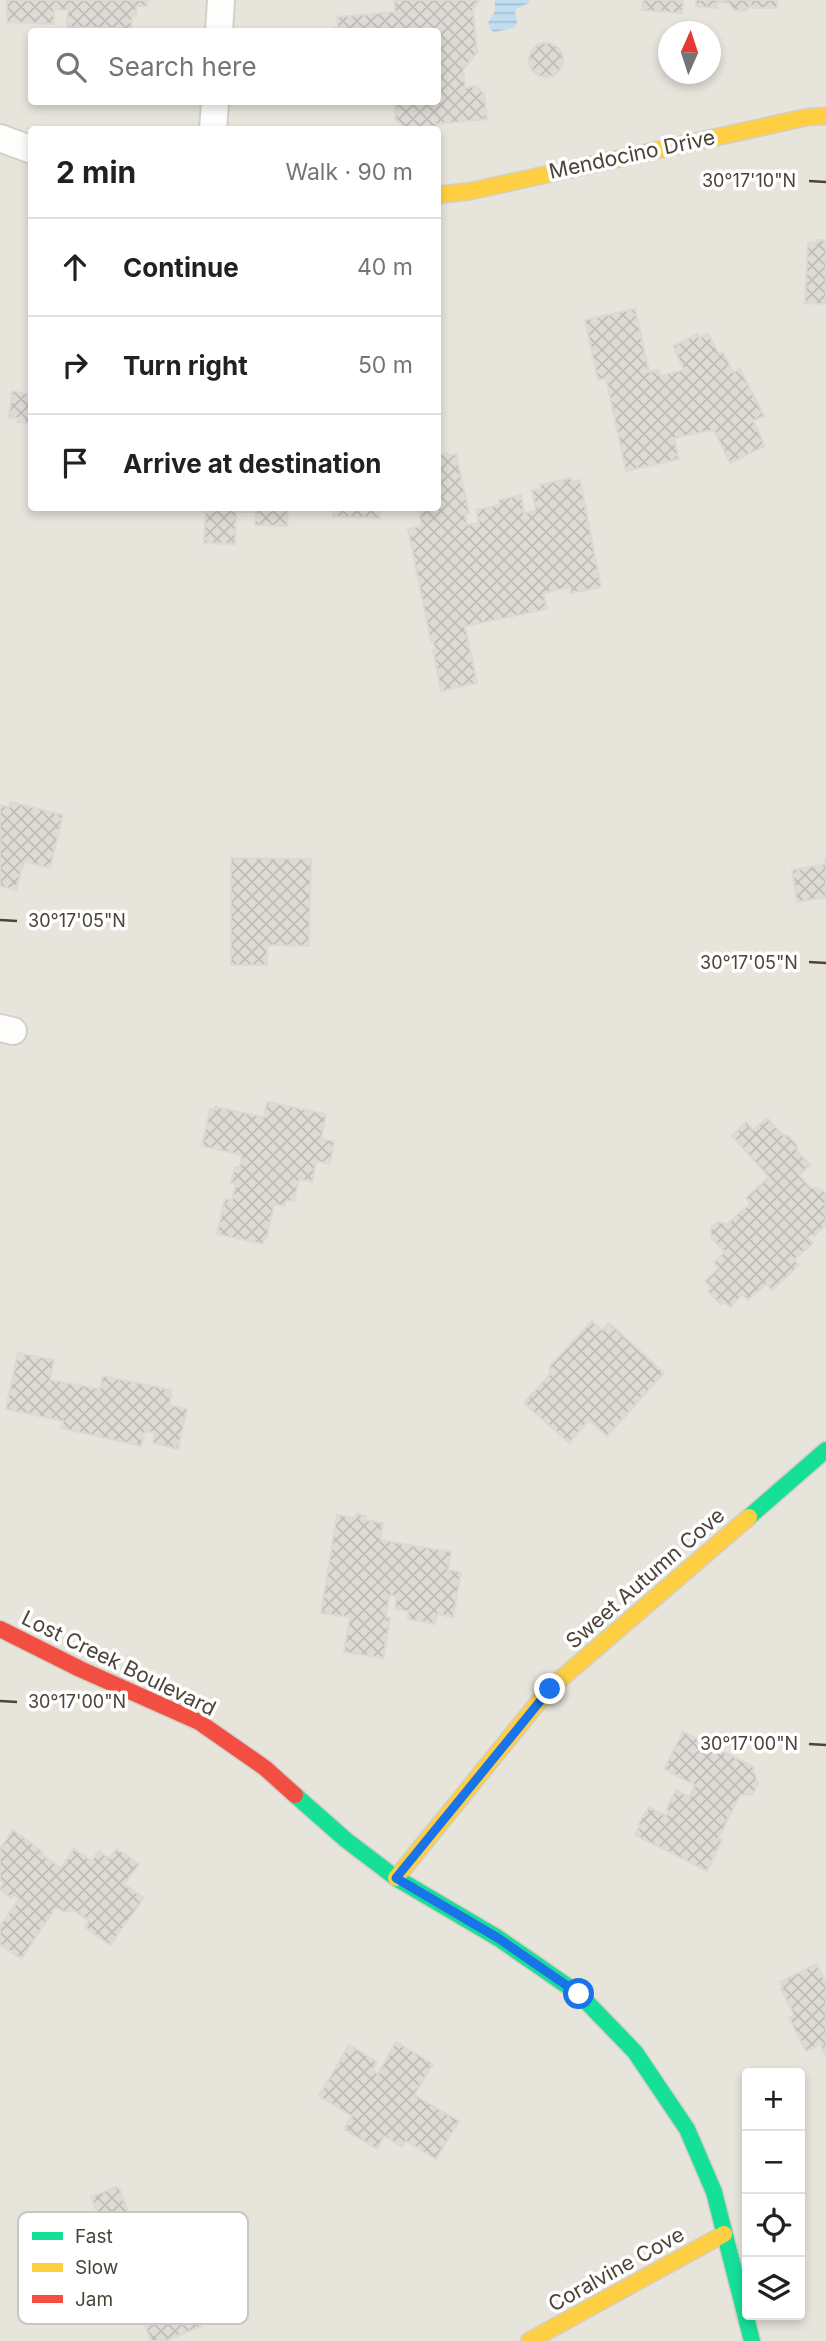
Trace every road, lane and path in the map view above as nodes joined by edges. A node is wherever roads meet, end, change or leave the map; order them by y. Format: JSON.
{"nodes":[{"id":1,"x":221,"y":0,"type":"edge"},
{"id":2,"x":219,"y":28,"type":"edge"},
{"id":3,"x":215,"y":105,"type":"edge"},
{"id":4,"x":826,"y":116,"type":"edge"},
{"id":5,"x":213,"y":126,"type":"edge"},
{"id":6,"x":0,"y":138,"type":"edge"},
{"id":7,"x":28,"y":148,"type":"edge"},
{"id":8,"x":441,"y":195,"type":"edge"},
{"id":9,"x":826,"y":1450,"type":"edge"},
{"id":10,"x":0,"y":1629,"type":"edge"},
{"id":11,"x":396,"y":1878,"type":"junction"},
{"id":12,"x":724,"y":2234,"type":"junction"},
{"id":13,"x":529,"y":2341,"type":"edge"},
{"id":14,"x":752,"y":2341,"type":"edge"}],
"edges":[{"from":1,"to":2,"type":"street"},
{"from":3,"to":5,"type":"street"},
{"from":4,"to":8,"type":"street","name":"Mendocino Drive"},
{"from":6,"to":7,"type":"street"},
{"from":9,"to":11,"type":"street","name":"Sweet Autumn Cove"},
{"from":10,"to":11,"type":"street","name":"Lost Creek Boulevard"},
{"from":11,"to":12,"type":"street","name":"Lost Creek Boulevard"},
{"from":12,"to":13,"type":"street","name":"Coralvine Cove"},
{"from":12,"to":14,"type":"street","name":"Lost Creek Boulevard"}]}
